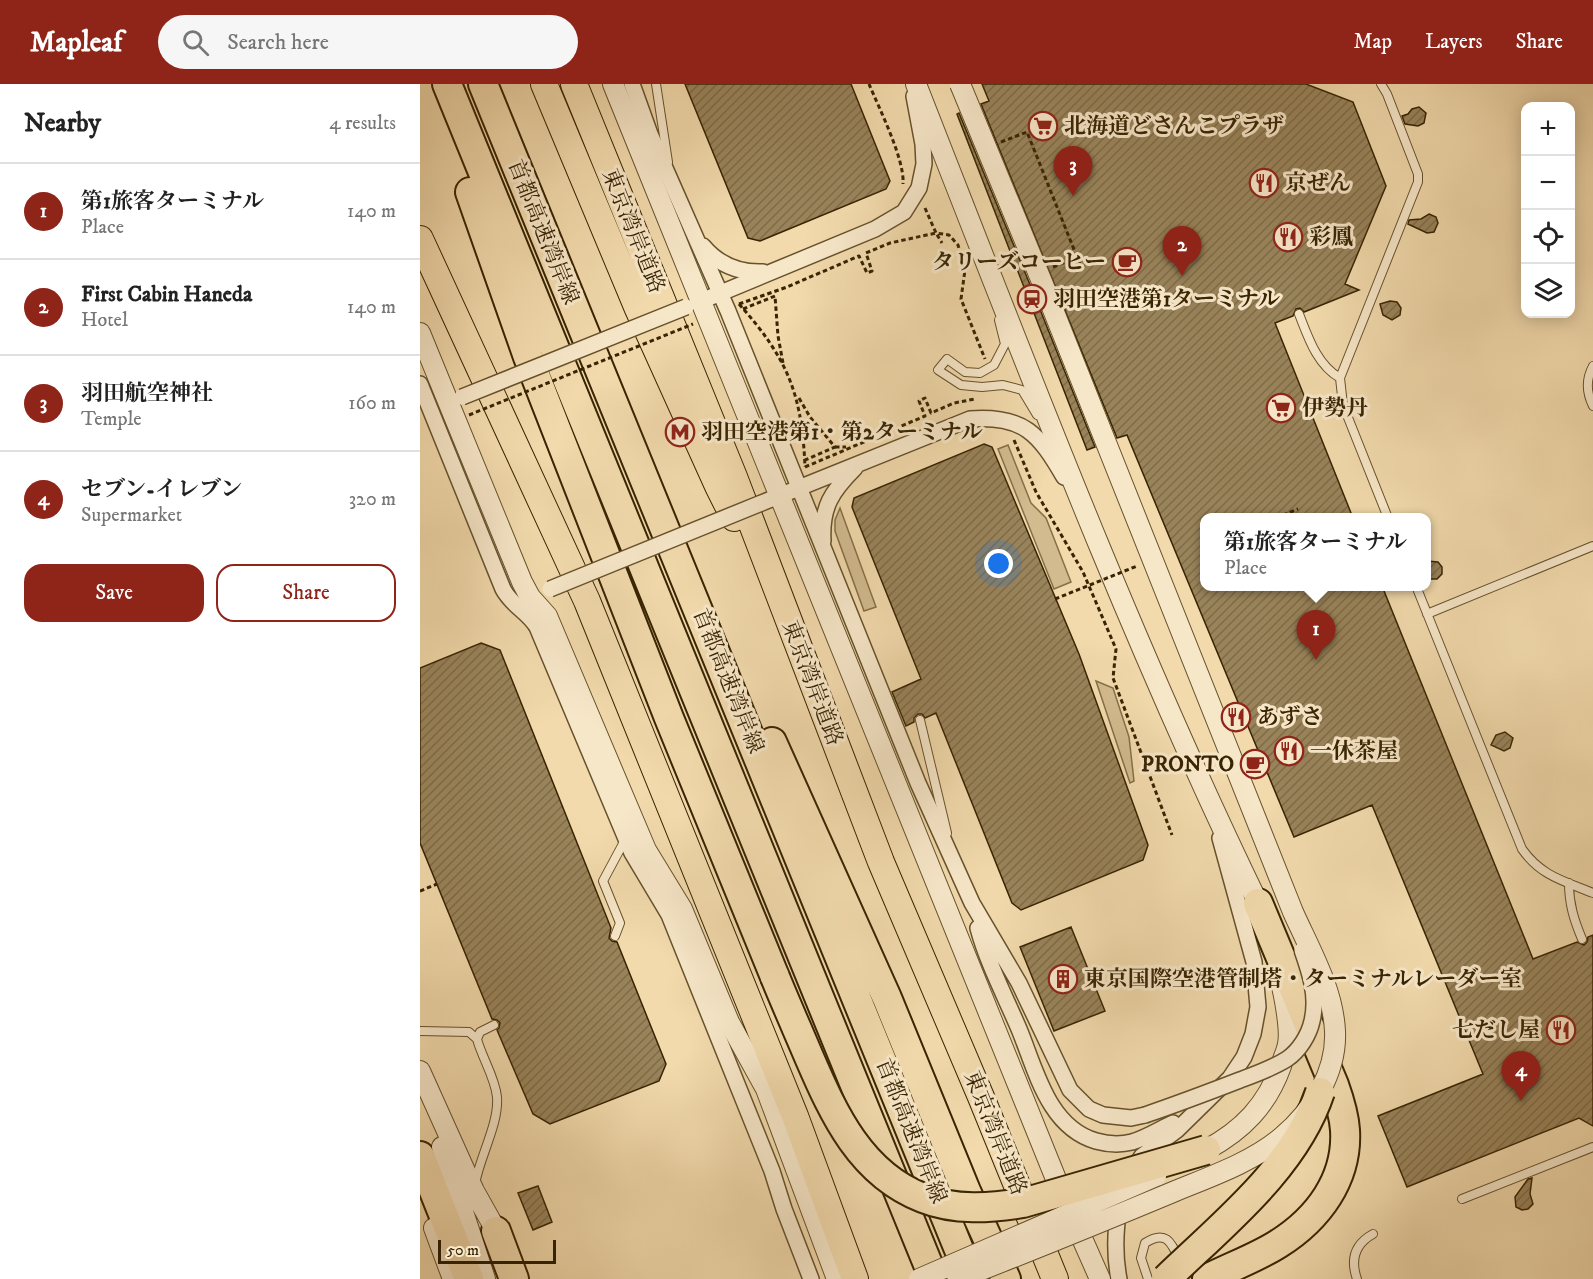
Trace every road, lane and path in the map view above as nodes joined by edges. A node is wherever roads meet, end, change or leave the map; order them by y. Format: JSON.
{"nodes":[{"id":1,"x":427,"y":84,"type":"edge"},
{"id":2,"x":447,"y":84,"type":"edge"},
{"id":3,"x":483,"y":84,"type":"edge"},
{"id":4,"x":544,"y":84,"type":"edge"},
{"id":5,"x":574,"y":84,"type":"edge"},
{"id":6,"x":613,"y":84,"type":"edge"},
{"id":7,"x":632,"y":84,"type":"edge"},
{"id":8,"x":656,"y":84,"type":"edge"},
{"id":9,"x":869,"y":84,"type":"edge"},
{"id":10,"x":914,"y":84,"type":"edge"},
{"id":11,"x":960,"y":84,"type":"edge"},
{"id":12,"x":1381,"y":84,"type":"edge"},
{"id":13,"x":996,"y":144,"type":"dead end"},
{"id":14,"x":669,"y":172,"type":"junction"},
{"id":15,"x":902,"y":188,"type":"dead end"},
{"id":16,"x":921,"y":201,"type":"dead end"},
{"id":17,"x":936,"y":233,"type":"junction"},
{"id":18,"x":420,"y":238,"type":"edge"},
{"id":19,"x":696,"y":238,"type":"junction"},
{"id":20,"x":942,"y":243,"type":"dead end"},
{"id":21,"x":866,"y":253,"type":"junction"},
{"id":22,"x":859,"y":256,"type":"junction"},
{"id":23,"x":987,"y":263,"type":"junction"},
{"id":24,"x":769,"y":272,"type":"junction"},
{"id":25,"x":1083,"y":272,"type":"dead end"},
{"id":26,"x":780,"y":290,"type":"junction"},
{"id":27,"x":719,"y":293,"type":"junction"},
{"id":28,"x":775,"y":296,"type":"junction"},
{"id":29,"x":693,"y":305,"type":"junction"},
{"id":30,"x":743,"y":309,"type":"junction"},
{"id":31,"x":1299,"y":314,"type":"dead end"},
{"id":32,"x":693,"y":324,"type":"dead end"},
{"id":33,"x":420,"y":333,"type":"edge"},
{"id":34,"x":986,"y":362,"type":"dead end"},
{"id":35,"x":783,"y":363,"type":"junction"},
{"id":36,"x":1593,"y":366,"type":"edge"},
{"id":37,"x":1340,"y":378,"type":"junction"},
{"id":38,"x":420,"y":384,"type":"edge"},
{"id":39,"x":797,"y":396,"type":"junction"},
{"id":40,"x":954,"y":404,"type":"dead end"},
{"id":41,"x":440,"y":406,"type":"edge"},
{"id":42,"x":1593,"y":406,"type":"edge"},
{"id":43,"x":931,"y":413,"type":"junction"},
{"id":44,"x":470,"y":415,"type":"dead end"},
{"id":45,"x":925,"y":416,"type":"junction"},
{"id":46,"x":1054,"y":433,"type":"junction"},
{"id":47,"x":1012,"y":437,"type":"dead end"},
{"id":48,"x":835,"y":447,"type":"junction"},
{"id":49,"x":848,"y":447,"type":"junction"},
{"id":50,"x":805,"y":460,"type":"junction"},
{"id":51,"x":861,"y":462,"type":"junction"},
{"id":52,"x":798,"y":487,"type":"junction"},
{"id":53,"x":778,"y":496,"type":"junction"},
{"id":54,"x":1298,"y":509,"type":"dead end"},
{"id":55,"x":1288,"y":513,"type":"edge"},
{"id":56,"x":1386,"y":513,"type":"edge"},
{"id":57,"x":1088,"y":520,"type":"junction"},
{"id":58,"x":1593,"y":546,"type":"edge"},
{"id":59,"x":674,"y":548,"type":"junction"},
{"id":60,"x":824,"y":553,"type":"junction"},
{"id":61,"x":1142,"y":564,"type":"dead end"},
{"id":62,"x":771,"y":577,"type":"junction"},
{"id":63,"x":1418,"y":591,"type":"edge"},
{"id":64,"x":530,"y":597,"type":"junction"},
{"id":65,"x":1055,"y":599,"type":"dead end"},
{"id":66,"x":1427,"y":614,"type":"junction"},
{"id":67,"x":920,"y":720,"type":"dead end"},
{"id":68,"x":1212,"y":809,"type":"junction"},
{"id":69,"x":1172,"y":835,"type":"dead end"},
{"id":70,"x":626,"y":838,"type":"junction"},
{"id":71,"x":952,"y":855,"type":"junction"},
{"id":72,"x":1569,"y":883,"type":"junction"},
{"id":73,"x":437,"y":884,"type":"dead end"},
{"id":74,"x":420,"y":891,"type":"edge"},
{"id":75,"x":1593,"y":893,"type":"edge"},
{"id":76,"x":972,"y":903,"type":"junction"},
{"id":77,"x":1258,"y":903,"type":"junction"},
{"id":78,"x":1293,"y":912,"type":"junction"},
{"id":79,"x":615,"y":936,"type":"dead end"},
{"id":80,"x":1582,"y":939,"type":"dead end"},
{"id":81,"x":494,"y":1025,"type":"dead end"},
{"id":82,"x":420,"y":1031,"type":"edge"},
{"id":83,"x":477,"y":1039,"type":"junction"},
{"id":84,"x":420,"y":1071,"type":"edge"},
{"id":85,"x":420,"y":1080,"type":"edge"},
{"id":86,"x":1320,"y":1092,"type":"junction"},
{"id":87,"x":1192,"y":1114,"type":"junction"},
{"id":88,"x":1592,"y":1149,"type":"edge"},
{"id":89,"x":1206,"y":1150,"type":"junction"},
{"id":90,"x":420,"y":1156,"type":"edge"},
{"id":91,"x":474,"y":1191,"type":"junction"},
{"id":92,"x":420,"y":1192,"type":"edge"},
{"id":93,"x":1462,"y":1199,"type":"dead end"},
{"id":94,"x":495,"y":1231,"type":"junction"},
{"id":95,"x":1373,"y":1234,"type":"dead end"},
{"id":96,"x":1186,"y":1276,"type":"edge"},
{"id":97,"x":453,"y":1279,"type":"edge"},
{"id":98,"x":469,"y":1279,"type":"edge"},
{"id":99,"x":485,"y":1279,"type":"edge"},
{"id":100,"x":514,"y":1279,"type":"edge"},
{"id":101,"x":525,"y":1279,"type":"edge"},
{"id":102,"x":811,"y":1279,"type":"edge"},
{"id":103,"x":837,"y":1279,"type":"edge"},
{"id":104,"x":855,"y":1279,"type":"edge"},
{"id":105,"x":919,"y":1279,"type":"edge"},
{"id":106,"x":934,"y":1279,"type":"edge"},
{"id":107,"x":958,"y":1279,"type":"edge"},
{"id":108,"x":971,"y":1279,"type":"edge"},
{"id":109,"x":1006,"y":1279,"type":"edge"},
{"id":110,"x":1055,"y":1279,"type":"edge"},
{"id":111,"x":1100,"y":1279,"type":"edge"},
{"id":112,"x":1119,"y":1279,"type":"edge"},
{"id":113,"x":1148,"y":1279,"type":"edge"},
{"id":114,"x":1357,"y":1279,"type":"edge"}],
"edges":[{"from":1,"to":89,"type":"highway","bridge":true},
{"from":2,"to":106,"type":"highway","name":"首都高速湾岸線"},
{"from":3,"to":59,"type":"highway","name":"首都高速湾岸線"},
{"from":4,"to":62,"type":"highway"},
{"from":5,"to":62,"type":"highway","name":"東京湾岸道路"},
{"from":6,"to":29,"type":"street"},
{"from":7,"to":14,"type":"street"},
{"from":8,"to":14,"type":"lane"},
{"from":9,"to":15,"type":"path"},
{"from":10,"to":23,"type":"street"},
{"from":10,"to":24,"type":"street"},
{"from":11,"to":78,"type":"street","bridge":true},
{"from":12,"to":37,"type":"lane"},
{"from":13,"to":25,"type":"path"},
{"from":14,"to":19,"type":"street"},
{"from":16,"to":17,"type":"path"},
{"from":17,"to":20,"type":"path"},
{"from":17,"to":21,"type":"path"},
{"from":17,"to":34,"type":"path"},
{"from":18,"to":104,"type":"highway"},
{"from":19,"to":24,"type":"street"},
{"from":19,"to":27,"type":"street"},
{"from":21,"to":22,"type":"path"},
{"from":21,"to":22,"type":"path"},
{"from":22,"to":26,"type":"path"},
{"from":23,"to":46,"type":"street"},
{"from":23,"to":46,"type":"lane"},
{"from":24,"to":27,"type":"street"},
{"from":26,"to":28,"type":"path"},
{"from":26,"to":30,"type":"path","bridge":true},
{"from":27,"to":29,"type":"street"},
{"from":27,"to":52,"type":"street"},
{"from":28,"to":30,"type":"path"},
{"from":28,"to":35,"type":"path"},
{"from":29,"to":41,"type":"street","bridge":true},
{"from":29,"to":53,"type":"street"},
{"from":30,"to":35,"type":"path","bridge":true},
{"from":31,"to":37,"type":"lane"},
{"from":32,"to":44,"type":"path","bridge":true},
{"from":33,"to":41,"type":"street"},
{"from":35,"to":39,"type":"path","bridge":true},
{"from":36,"to":42,"type":"lane"},
{"from":37,"to":56,"type":"lane"},
{"from":38,"to":41,"type":"street"},
{"from":39,"to":48,"type":"path","bridge":true},
{"from":39,"to":50,"type":"path","bridge":true},
{"from":40,"to":43,"type":"path"},
{"from":41,"to":64,"type":"street"},
{"from":41,"to":70,"type":"street"},
{"from":43,"to":45,"type":"path"},
{"from":43,"to":45,"type":"path"},
{"from":45,"to":49,"type":"path"},
{"from":46,"to":57,"type":"street"},
{"from":47,"to":69,"type":"path"},
{"from":48,"to":49,"type":"path"},
{"from":48,"to":50,"type":"path","bridge":true},
{"from":49,"to":50,"type":"path","bridge":true},
{"from":51,"to":52,"type":"street"},
{"from":51,"to":57,"type":"street"},
{"from":51,"to":60,"type":"street"},
{"from":52,"to":53,"type":"street"},
{"from":52,"to":60,"type":"street"},
{"from":53,"to":64,"type":"street","bridge":true},
{"from":53,"to":111,"type":"street"},
{"from":54,"to":55,"type":"path"},
{"from":57,"to":68,"type":"street"},
{"from":58,"to":66,"type":"lane"},
{"from":59,"to":108,"type":"highway","name":"首都高速湾岸線"},
{"from":59,"to":109,"type":"highway"},
{"from":60,"to":71,"type":"street"},
{"from":61,"to":65,"type":"path","bridge":true},
{"from":62,"to":110,"type":"highway","name":"東京湾岸道路"},
{"from":63,"to":66,"type":"lane"},
{"from":64,"to":103,"type":"street"},
{"from":66,"to":72,"type":"lane"},
{"from":67,"to":71,"type":"lane"},
{"from":68,"to":77,"type":"street"},
{"from":68,"to":87,"type":"street"},
{"from":70,"to":79,"type":"lane"},
{"from":70,"to":102,"type":"street"},
{"from":71,"to":76,"type":"street"},
{"from":72,"to":75,"type":"lane"},
{"from":72,"to":80,"type":"lane"},
{"from":73,"to":74,"type":"path"},
{"from":76,"to":78,"type":"street","bridge":true},
{"from":76,"to":87,"type":"street"},
{"from":77,"to":89,"type":"street"},
{"from":77,"to":96,"type":"highway"},
{"from":78,"to":86,"type":"street","bridge":true},
{"from":81,"to":83,"type":"lane"},
{"from":82,"to":83,"type":"lane"},
{"from":83,"to":91,"type":"lane"},
{"from":84,"to":91,"type":"street"},
{"from":85,"to":99,"type":"street"},
{"from":86,"to":96,"type":"highway","bridge":true},
{"from":86,"to":107,"type":"street","bridge":true},
{"from":87,"to":112,"type":"street"},
{"from":88,"to":93,"type":"lane"},
{"from":89,"to":105,"type":"street","bridge":true},
{"from":90,"to":98,"type":"highway"},
{"from":91,"to":94,"type":"street"},
{"from":92,"to":97,"type":"street"},
{"from":94,"to":100,"type":"highway"},
{"from":94,"to":101,"type":"street"},
{"from":95,"to":114,"type":"lane"},
{"from":96,"to":113,"type":"lane"}]}
